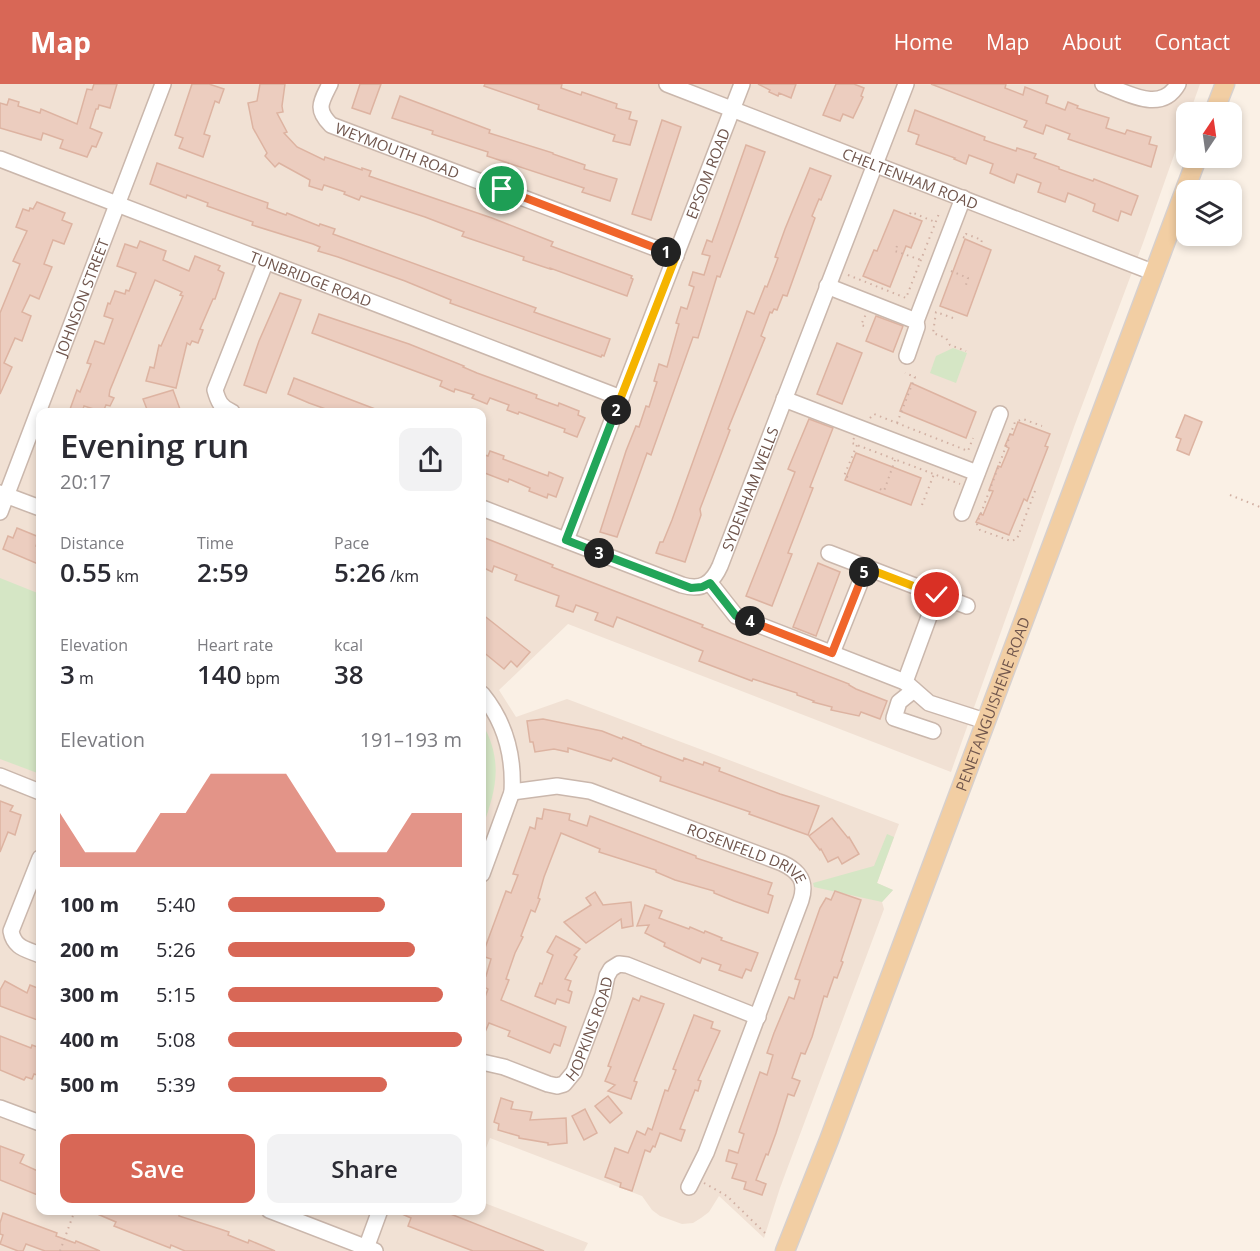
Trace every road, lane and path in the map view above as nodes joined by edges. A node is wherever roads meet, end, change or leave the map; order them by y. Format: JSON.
{"nodes":[{"id":1,"x":163,"y":84,"type":"edge"},
{"id":2,"x":330,"y":84,"type":"edge"},
{"id":3,"x":667,"y":84,"type":"edge"},
{"id":4,"x":742,"y":84,"type":"edge"},
{"id":5,"x":906,"y":84,"type":"edge"},
{"id":6,"x":1103,"y":84,"type":"edge"},
{"id":7,"x":1178,"y":84,"type":"edge"},
{"id":8,"x":1225,"y":84,"type":"edge"},
{"id":9,"x":1218,"y":102,"type":"edge"},
{"id":10,"x":732,"y":109,"type":"junction"},
{"id":11,"x":0,"y":159,"type":"edge"},
{"id":12,"x":875,"y":164,"type":"junction"},
{"id":13,"x":1193,"y":168,"type":"edge"},
{"id":14,"x":963,"y":198,"type":"junction"},
{"id":15,"x":117,"y":204,"type":"junction"},
{"id":16,"x":940,"y":211,"type":"dead end"},
{"id":17,"x":910,"y":214,"type":"dead end"},
{"id":18,"x":935,"y":222,"type":"junction"},
{"id":19,"x":950,"y":231,"type":"junction"},
{"id":20,"x":981,"y":243,"type":"dead end"},
{"id":21,"x":897,"y":246,"type":"dead end"},
{"id":22,"x":676,"y":256,"type":"junction"},
{"id":23,"x":921,"y":260,"type":"junction"},
{"id":24,"x":266,"y":261,"type":"junction"},
{"id":25,"x":951,"y":271,"type":"dead end"},
{"id":26,"x":1155,"y":273,"type":"junction"},
{"id":27,"x":848,"y":275,"type":"dead end"},
{"id":28,"x":966,"y":285,"type":"dead end"},
{"id":29,"x":828,"y":286,"type":"junction"},
{"id":30,"x":868,"y":308,"type":"dead end"},
{"id":31,"x":953,"y":318,"type":"dead end"},
{"id":32,"x":916,"y":321,"type":"junction"},
{"id":33,"x":864,"y":326,"type":"dead end"},
{"id":34,"x":966,"y":351,"type":"dead end"},
{"id":35,"x":907,"y":356,"type":"dead end"},
{"id":36,"x":905,"y":373,"type":"dead end"},
{"id":37,"x":621,"y":398,"type":"junction"},
{"id":38,"x":784,"y":399,"type":"junction"},
{"id":39,"x":37,"y":408,"type":"edge"},
{"id":40,"x":224,"y":408,"type":"edge"},
{"id":41,"x":36,"y":410,"type":"edge"},
{"id":42,"x":874,"y":414,"type":"dead end"},
{"id":43,"x":1000,"y":414,"type":"dead end"},
{"id":44,"x":897,"y":423,"type":"junction"},
{"id":45,"x":1042,"y":426,"type":"dead end"},
{"id":46,"x":858,"y":427,"type":"junction"},
{"id":47,"x":973,"y":438,"type":"dead end"},
{"id":48,"x":857,"y":445,"type":"junction"},
{"id":49,"x":895,"y":460,"type":"junction"},
{"id":50,"x":977,"y":473,"type":"junction"},
{"id":51,"x":934,"y":474,"type":"junction"},
{"id":52,"x":848,"y":477,"type":"dead end"},
{"id":53,"x":972,"y":488,"type":"junction"},
{"id":54,"x":880,"y":489,"type":"dead end"},
{"id":55,"x":884,"y":491,"type":"junction"},
{"id":56,"x":1035,"y":491,"type":"dead end"},
{"id":57,"x":888,"y":492,"type":"dead end"},
{"id":58,"x":3,"y":494,"type":"edge"},
{"id":59,"x":1230,"y":495,"type":"dead end"},
{"id":60,"x":36,"y":506,"type":"edge"},
{"id":61,"x":922,"y":506,"type":"dead end"},
{"id":62,"x":1260,"y":507,"type":"edge"},
{"id":63,"x":486,"y":510,"type":"edge"},
{"id":64,"x":0,"y":512,"type":"edge"},
{"id":65,"x":962,"y":513,"type":"dead end"},
{"id":66,"x":566,"y":540,"type":"junction"},
{"id":67,"x":829,"y":553,"type":"dead end"},
{"id":68,"x":866,"y":568,"type":"junction"},
{"id":69,"x":710,"y":583,"type":"junction"},
{"id":70,"x":937,"y":595,"type":"junction"},
{"id":71,"x":967,"y":606,"type":"dead end"},
{"id":72,"x":832,"y":653,"type":"junction"},
{"id":73,"x":910,"y":686,"type":"junction"},
{"id":74,"x":486,"y":700,"type":"edge"},
{"id":75,"x":985,"y":721,"type":"junction"},
{"id":76,"x":933,"y":731,"type":"dead end"},
{"id":77,"x":0,"y":776,"type":"edge"},
{"id":78,"x":36,"y":790,"type":"edge"},
{"id":79,"x":512,"y":792,"type":"junction"},
{"id":80,"x":486,"y":863,"type":"edge"},
{"id":81,"x":36,"y":868,"type":"edge"},
{"id":82,"x":36,"y":953,"type":"edge"},
{"id":83,"x":758,"y":1017,"type":"junction"},
{"id":84,"x":486,"y":1063,"type":"edge"},
{"id":85,"x":0,"y":1108,"type":"edge"},
{"id":86,"x":36,"y":1122,"type":"edge"},
{"id":87,"x":691,"y":1182,"type":"joint"},
{"id":88,"x":73,"y":1215,"type":"edge"},
{"id":89,"x":282,"y":1215,"type":"edge"},
{"id":90,"x":379,"y":1215,"type":"edge"},
{"id":91,"x":766,"y":1234,"type":"dead end"},
{"id":92,"x":369,"y":1250,"type":"edge"},
{"id":93,"x":60,"y":1251,"type":"edge"},
{"id":94,"x":785,"y":1251,"type":"edge"}],
"edges":[{"from":1,"to":15,"type":"street","name":"JOHNSON STREET"},
{"from":2,"to":22,"type":"street","name":"WEYMOUTH ROAD"},
{"from":3,"to":10,"type":"street","name":"CHELTENHAM ROAD"},
{"from":4,"to":10,"type":"street","name":"EPSOM ROAD"},
{"from":5,"to":12,"type":"street","name":"SYDENHAM WELLS"},
{"from":6,"to":7,"type":"street"},
{"from":8,"to":9,"type":"main road"},
{"from":10,"to":12,"type":"street","name":"CHELTENHAM ROAD"},
{"from":10,"to":22,"type":"street","name":"EPSOM ROAD"},
{"from":11,"to":15,"type":"street","name":"TUNBRIDGE ROAD"},
{"from":12,"to":14,"type":"street","name":"CHELTENHAM ROAD"},
{"from":12,"to":29,"type":"street","name":"SYDENHAM WELLS"},
{"from":13,"to":26,"type":"main road","name":"PENETANGUISHENE ROAD"},
{"from":14,"to":19,"type":"street"},
{"from":14,"to":26,"type":"street","name":"CHELTENHAM ROAD"},
{"from":15,"to":24,"type":"street","name":"TUNBRIDGE ROAD"},
{"from":15,"to":39,"type":"street","name":"JOHNSON STREET"},
{"from":16,"to":18,"type":"path"},
{"from":17,"to":18,"type":"path"},
{"from":18,"to":23,"type":"path"},
{"from":19,"to":20,"type":"path"},
{"from":19,"to":32,"type":"street"},
{"from":21,"to":23,"type":"path"},
{"from":22,"to":37,"type":"street","name":"EPSOM ROAD"},
{"from":23,"to":27,"type":"path"},
{"from":24,"to":37,"type":"street","name":"TUNBRIDGE ROAD"},
{"from":24,"to":40,"type":"street"},
{"from":25,"to":28,"type":"path"},
{"from":26,"to":75,"type":"main road","name":"PENETANGUISHENE ROAD"},
{"from":29,"to":32,"type":"street"},
{"from":29,"to":38,"type":"street","name":"SYDENHAM WELLS"},
{"from":30,"to":33,"type":"path"},
{"from":31,"to":34,"type":"path"},
{"from":32,"to":35,"type":"street"},
{"from":36,"to":44,"type":"path"},
{"from":37,"to":66,"type":"street","name":"EPSOM ROAD"},
{"from":38,"to":46,"type":"street"},
{"from":38,"to":69,"type":"street","name":"SYDENHAM WELLS"},
{"from":41,"to":58,"type":"street","name":"JOHNSON STREET"},
{"from":42,"to":44,"type":"path"},
{"from":43,"to":50,"type":"street"},
{"from":44,"to":47,"type":"path"},
{"from":45,"to":56,"type":"path"},
{"from":46,"to":48,"type":"path"},
{"from":46,"to":50,"type":"street"},
{"from":48,"to":49,"type":"path"},
{"from":48,"to":52,"type":"path"},
{"from":49,"to":51,"type":"path"},
{"from":49,"to":55,"type":"path"},
{"from":50,"to":53,"type":"street"},
{"from":51,"to":53,"type":"path"},
{"from":51,"to":61,"type":"path"},
{"from":53,"to":65,"type":"street"},
{"from":54,"to":55,"type":"path"},
{"from":55,"to":57,"type":"path"},
{"from":58,"to":60,"type":"street"},
{"from":58,"to":64,"type":"street","name":"JOHNSON STREET"},
{"from":59,"to":62,"type":"path"},
{"from":63,"to":66,"type":"street"},
{"from":66,"to":69,"type":"street"},
{"from":67,"to":68,"type":"street"},
{"from":68,"to":70,"type":"street"},
{"from":68,"to":72,"type":"street"},
{"from":69,"to":72,"type":"street"},
{"from":70,"to":71,"type":"street"},
{"from":70,"to":73,"type":"street"},
{"from":72,"to":73,"type":"street"},
{"from":73,"to":75,"type":"street"},
{"from":73,"to":76,"type":"street"},
{"from":74,"to":79,"type":"street"},
{"from":75,"to":94,"type":"main road","name":"PENETANGUISHENE ROAD"},
{"from":77,"to":78,"type":"street"},
{"from":79,"to":80,"type":"street"},
{"from":79,"to":83,"type":"street","name":"ROSENFELD DRIVE"},
{"from":81,"to":82,"type":"street"},
{"from":83,"to":84,"type":"street","name":"HOPKINS ROAD"},
{"from":83,"to":87,"type":"street","name":"ROSENFELD DRIVE"},
{"from":85,"to":86,"type":"street"},
{"from":87,"to":91,"type":"path"},
{"from":88,"to":93,"type":"path"},
{"from":89,"to":92,"type":"street"},
{"from":90,"to":92,"type":"street"}]}
